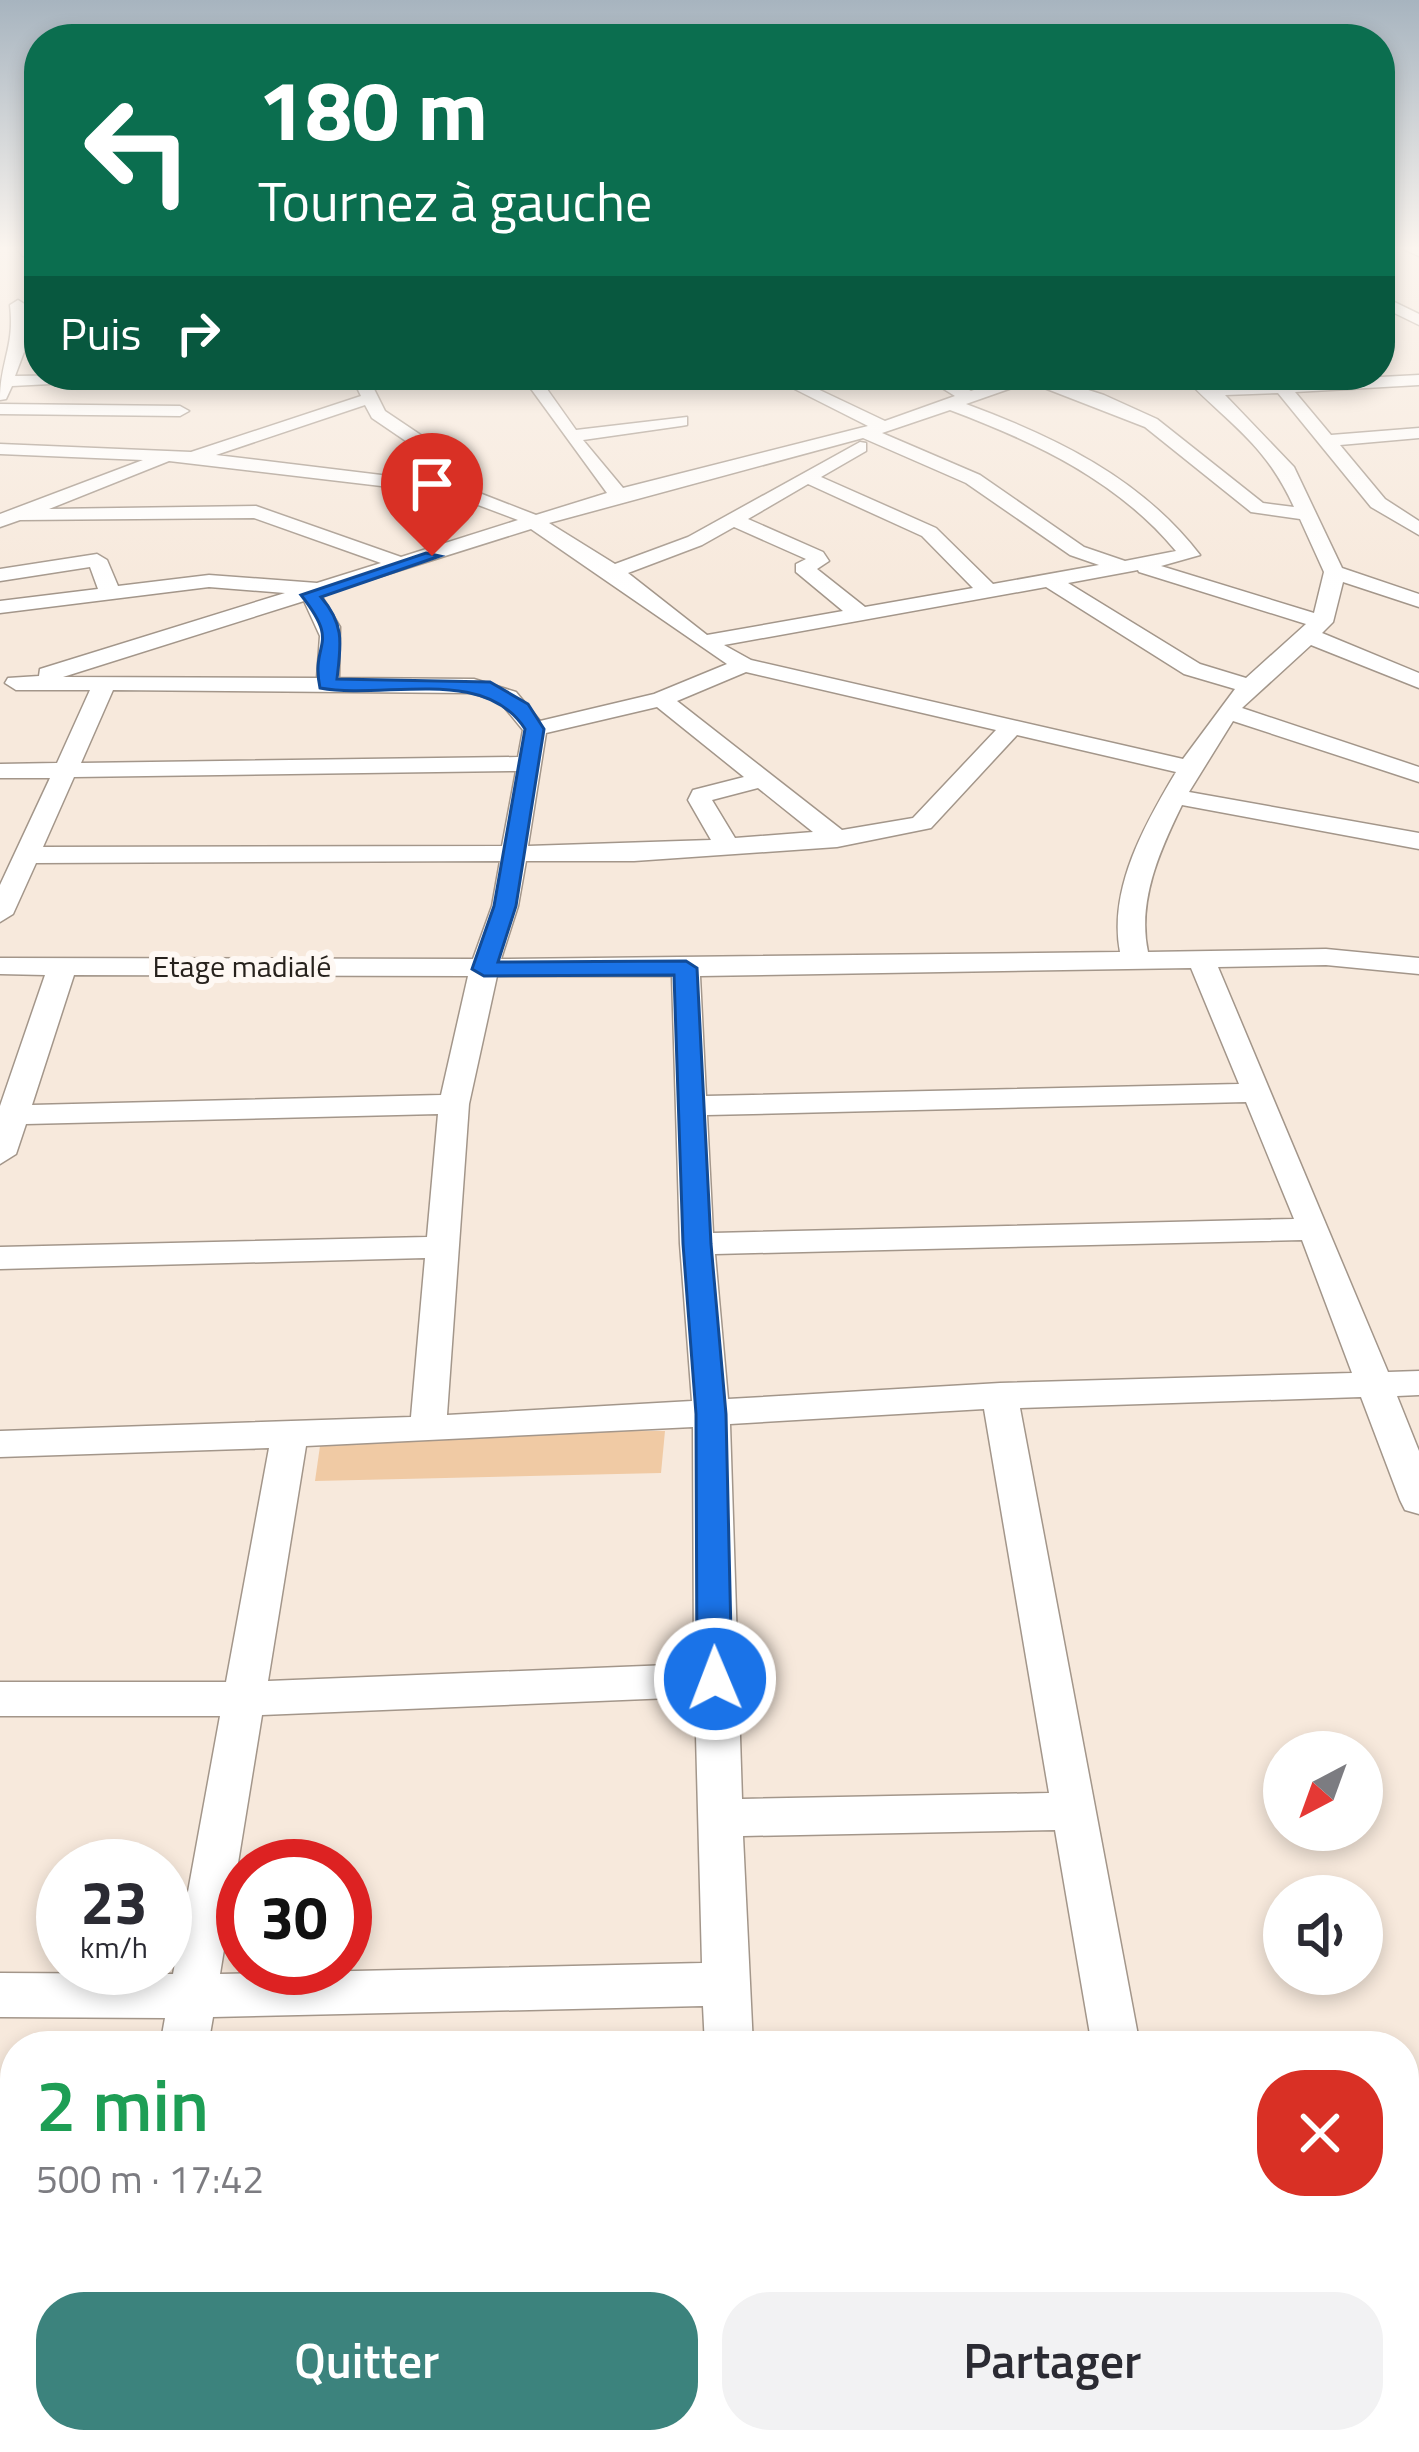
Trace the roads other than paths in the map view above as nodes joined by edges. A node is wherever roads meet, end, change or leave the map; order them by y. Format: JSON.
{"nodes":[{"id":1,"x":365,"y":390,"type":"edge"},
{"id":2,"x":540,"y":390,"type":"edge"},
{"id":3,"x":802,"y":390,"type":"edge"},
{"id":4,"x":947,"y":390,"type":"edge"},
{"id":5,"x":994,"y":390,"type":"edge"},
{"id":6,"x":1072,"y":390,"type":"edge"},
{"id":7,"x":1221,"y":390,"type":"edge"},
{"id":8,"x":1282,"y":390,"type":"edge"},
{"id":9,"x":1214,"y":391,"type":"joint"},
{"id":10,"x":368,"y":399,"type":"junction"},
{"id":11,"x":962,"y":402,"type":"junction"},
{"id":12,"x":0,"y":409,"type":"edge"},
{"id":13,"x":181,"y":411,"type":"dead end"},
{"id":14,"x":681,"y":421,"type":"dead end"},
{"id":15,"x":876,"y":432,"type":"junction"},
{"id":16,"x":1419,"y":433,"type":"edge"},
{"id":17,"x":572,"y":436,"type":"junction"},
{"id":18,"x":1319,"y":448,"type":"junction"},
{"id":19,"x":0,"y":449,"type":"edge"},
{"id":20,"x":1273,"y":451,"type":"junction"},
{"id":21,"x":184,"y":457,"type":"junction"},
{"id":22,"x":805,"y":476,"type":"junction"},
{"id":23,"x":452,"y":490,"type":"junction"},
{"id":24,"x":620,"y":495,"type":"junction"},
{"id":25,"x":52,"y":502,"type":"junction"},
{"id":26,"x":0,"y":503,"type":"edge"},
{"id":27,"x":1419,"y":504,"type":"edge"},
{"id":28,"x":1386,"y":509,"type":"junction"},
{"id":29,"x":1306,"y":514,"type":"junction"},
{"id":30,"x":22,"y":515,"type":"junction"},
{"id":31,"x":732,"y":518,"type":"junction"},
{"id":32,"x":0,"y":521,"type":"edge"},
{"id":33,"x":532,"y":523,"type":"junction"},
{"id":34,"x":1419,"y":529,"type":"edge"},
{"id":35,"x":405,"y":565,"type":"junction"},
{"id":36,"x":1132,"y":567,"type":"junction"},
{"id":37,"x":614,"y":572,"type":"junction"},
{"id":38,"x":1334,"y":572,"type":"junction"},
{"id":39,"x":0,"y":575,"type":"edge"},
{"id":40,"x":1052,"y":582,"type":"junction"},
{"id":41,"x":142,"y":587,"type":"junction"},
{"id":42,"x":109,"y":590,"type":"junction"},
{"id":43,"x":987,"y":590,"type":"junction"},
{"id":44,"x":317,"y":592,"type":"junction"},
{"id":45,"x":1419,"y":602,"type":"edge"},
{"id":46,"x":0,"y":607,"type":"edge"},
{"id":47,"x":859,"y":612,"type":"junction"},
{"id":48,"x":1317,"y":629,"type":"junction"},
{"id":49,"x":160,"y":641,"type":"junction"},
{"id":50,"x":703,"y":642,"type":"junction"},
{"id":51,"x":744,"y":665,"type":"junction"},
{"id":52,"x":1419,"y":681,"type":"edge"},
{"id":53,"x":327,"y":684,"type":"junction"},
{"id":54,"x":8,"y":685,"type":"edge"},
{"id":55,"x":104,"y":686,"type":"junction"},
{"id":56,"x":1250,"y":686,"type":"junction"},
{"id":57,"x":661,"y":699,"type":"junction"},
{"id":58,"x":1227,"y":711,"type":"junction"},
{"id":59,"x":535,"y":729,"type":"junction"},
{"id":60,"x":1010,"y":729,"type":"junction"},
{"id":61,"x":527,"y":764,"type":"junction"},
{"id":62,"x":1192,"y":768,"type":"junction"},
{"id":63,"x":66,"y":770,"type":"junction"},
{"id":64,"x":0,"y":771,"type":"edge"},
{"id":65,"x":1419,"y":775,"type":"edge"},
{"id":66,"x":765,"y":778,"type":"junction"},
{"id":67,"x":1178,"y":797,"type":"junction"},
{"id":68,"x":837,"y":838,"type":"junction"},
{"id":69,"x":1419,"y":842,"type":"edge"},
{"id":70,"x":728,"y":847,"type":"junction"},
{"id":71,"x":516,"y":852,"type":"junction"},
{"id":72,"x":30,"y":855,"type":"junction"},
{"id":73,"x":0,"y":914,"type":"edge"},
{"id":74,"x":1201,"y":959,"type":"junction"},
{"id":75,"x":1136,"y":960,"type":"junction"},
{"id":76,"x":0,"y":966,"type":"edge"},
{"id":77,"x":1419,"y":966,"type":"edge"},
{"id":78,"x":62,"y":967,"type":"junction"},
{"id":79,"x":686,"y":968,"type":"junction"},
{"id":80,"x":484,"y":969,"type":"junction"},
{"id":81,"x":1254,"y":1093,"type":"junction"},
{"id":82,"x":454,"y":1104,"type":"junction"},
{"id":83,"x":692,"y":1106,"type":"junction"},
{"id":84,"x":6,"y":1115,"type":"edge"},
{"id":85,"x":0,"y":1154,"type":"edge"},
{"id":86,"x":1315,"y":1229,"type":"junction"},
{"id":87,"x":697,"y":1244,"type":"junction"},
{"id":88,"x":444,"y":1247,"type":"junction"},
{"id":89,"x":0,"y":1258,"type":"edge"},
{"id":90,"x":1371,"y":1382,"type":"junction"},
{"id":91,"x":1419,"y":1383,"type":"edge"},
{"id":92,"x":1000,"y":1396,"type":"junction"},
{"id":93,"x":711,"y":1414,"type":"junction"},
{"id":94,"x":428,"y":1429,"type":"junction"},
{"id":95,"x":290,"y":1432,"type":"junction"},
{"id":96,"x":0,"y":1444,"type":"edge"},
{"id":97,"x":1419,"y":1500,"type":"edge"},
{"id":98,"x":715,"y":1679,"type":"junction"},
{"id":99,"x":242,"y":1699,"type":"junction"},
{"id":100,"x":0,"y":1700,"type":"edge"},
{"id":101,"x":1073,"y":1810,"type":"junction"},
{"id":102,"x":722,"y":1818,"type":"junction"},
{"id":103,"x":727,"y":1984,"type":"junction"},
{"id":104,"x":0,"y":1995,"type":"edge"},
{"id":105,"x":193,"y":1996,"type":"junction"},
{"id":106,"x":187,"y":2031,"type":"edge"},
{"id":107,"x":729,"y":2031,"type":"edge"},
{"id":108,"x":1113,"y":2031,"type":"edge"}],
"edges":[{"from":1,"to":10,"type":"street"},
{"from":2,"to":17,"type":"street"},
{"from":3,"to":15,"type":"street"},
{"from":4,"to":11,"type":"street"},
{"from":5,"to":11,"type":"street"},
{"from":6,"to":29,"type":"street"},
{"from":7,"to":9,"type":"street"},
{"from":8,"to":18,"type":"street"},
{"from":9,"to":20,"type":"street"},
{"from":10,"to":21,"type":"street"},
{"from":10,"to":23,"type":"street"},
{"from":11,"to":15,"type":"street"},
{"from":11,"to":36,"type":"street"},
{"from":12,"to":13,"type":"street"},
{"from":14,"to":17,"type":"street"},
{"from":15,"to":22,"type":"street"},
{"from":15,"to":24,"type":"street"},
{"from":15,"to":36,"type":"street"},
{"from":16,"to":18,"type":"street"},
{"from":17,"to":24,"type":"street"},
{"from":18,"to":20,"type":"street"},
{"from":18,"to":28,"type":"street"},
{"from":19,"to":21,"type":"street"},
{"from":20,"to":29,"type":"street"},
{"from":21,"to":23,"type":"street"},
{"from":21,"to":25,"type":"street"},
{"from":22,"to":31,"type":"street"},
{"from":22,"to":43,"type":"street"},
{"from":23,"to":33,"type":"street"},
{"from":24,"to":33,"type":"street"},
{"from":25,"to":26,"type":"street"},
{"from":25,"to":30,"type":"street"},
{"from":27,"to":28,"type":"street"},
{"from":28,"to":34,"type":"street"},
{"from":29,"to":38,"type":"street"},
{"from":30,"to":32,"type":"street"},
{"from":30,"to":35,"type":"street"},
{"from":31,"to":37,"type":"street"},
{"from":31,"to":47,"type":"street"},
{"from":33,"to":35,"type":"street"},
{"from":33,"to":37,"type":"street"},
{"from":35,"to":44,"type":"street"},
{"from":36,"to":40,"type":"street"},
{"from":36,"to":48,"type":"street"},
{"from":37,"to":50,"type":"street"},
{"from":38,"to":45,"type":"street"},
{"from":38,"to":48,"type":"street"},
{"from":39,"to":42,"type":"street"},
{"from":40,"to":43,"type":"street"},
{"from":40,"to":56,"type":"street"},
{"from":41,"to":42,"type":"street"},
{"from":41,"to":44,"type":"street"},
{"from":41,"to":49,"type":"street"},
{"from":42,"to":46,"type":"street"},
{"from":43,"to":47,"type":"street"},
{"from":44,"to":49,"type":"street"},
{"from":44,"to":53,"type":"street"},
{"from":47,"to":50,"type":"street"},
{"from":48,"to":52,"type":"street"},
{"from":48,"to":56,"type":"street"},
{"from":49,"to":54,"type":"street"},
{"from":50,"to":51,"type":"street"},
{"from":51,"to":57,"type":"street"},
{"from":51,"to":60,"type":"street"},
{"from":53,"to":55,"type":"street"},
{"from":53,"to":59,"type":"street"},
{"from":54,"to":55,"type":"street"},
{"from":55,"to":63,"type":"street"},
{"from":56,"to":58,"type":"street"},
{"from":57,"to":59,"type":"street"},
{"from":57,"to":66,"type":"street"},
{"from":58,"to":62,"type":"street"},
{"from":58,"to":65,"type":"street"},
{"from":59,"to":61,"type":"street"},
{"from":60,"to":62,"type":"street"},
{"from":60,"to":68,"type":"street"},
{"from":61,"to":63,"type":"street"},
{"from":61,"to":71,"type":"street"},
{"from":62,"to":67,"type":"street"},
{"from":63,"to":64,"type":"street"},
{"from":63,"to":72,"type":"street"},
{"from":66,"to":68,"type":"street"},
{"from":66,"to":70,"type":"street"},
{"from":67,"to":69,"type":"street"},
{"from":67,"to":75,"type":"street"},
{"from":68,"to":70,"type":"street"},
{"from":70,"to":71,"type":"street"},
{"from":71,"to":72,"type":"street"},
{"from":71,"to":80,"type":"street"},
{"from":72,"to":73,"type":"street"},
{"from":74,"to":75,"type":"street","name":"Etage madialé"},
{"from":74,"to":77,"type":"street","name":"Etage madialé"},
{"from":74,"to":81,"type":"street"},
{"from":75,"to":79,"type":"street","name":"Etage madialé"},
{"from":76,"to":78,"type":"street","name":"Etage madialé"},
{"from":78,"to":80,"type":"street","name":"Etage madialé"},
{"from":78,"to":84,"type":"street"},
{"from":79,"to":80,"type":"street","name":"Etage madialé"},
{"from":79,"to":83,"type":"street"},
{"from":80,"to":82,"type":"street"},
{"from":81,"to":83,"type":"street"},
{"from":81,"to":86,"type":"street"},
{"from":82,"to":84,"type":"street"},
{"from":82,"to":88,"type":"street"},
{"from":83,"to":87,"type":"street"},
{"from":84,"to":85,"type":"street"},
{"from":86,"to":87,"type":"street"},
{"from":86,"to":90,"type":"street"},
{"from":87,"to":93,"type":"street"},
{"from":88,"to":89,"type":"street"},
{"from":88,"to":94,"type":"street"},
{"from":90,"to":91,"type":"street"},
{"from":90,"to":92,"type":"street"},
{"from":90,"to":97,"type":"street"},
{"from":92,"to":93,"type":"street"},
{"from":92,"to":101,"type":"street"},
{"from":93,"to":94,"type":"street"},
{"from":93,"to":98,"type":"street"},
{"from":94,"to":95,"type":"street"},
{"from":95,"to":96,"type":"street"},
{"from":95,"to":99,"type":"street"},
{"from":98,"to":99,"type":"street"},
{"from":98,"to":102,"type":"street"},
{"from":99,"to":100,"type":"street"},
{"from":99,"to":105,"type":"street"},
{"from":101,"to":102,"type":"street"},
{"from":101,"to":108,"type":"street"},
{"from":102,"to":103,"type":"street"},
{"from":103,"to":105,"type":"street"},
{"from":103,"to":107,"type":"street"},
{"from":104,"to":105,"type":"street"},
{"from":105,"to":106,"type":"street"}]}
